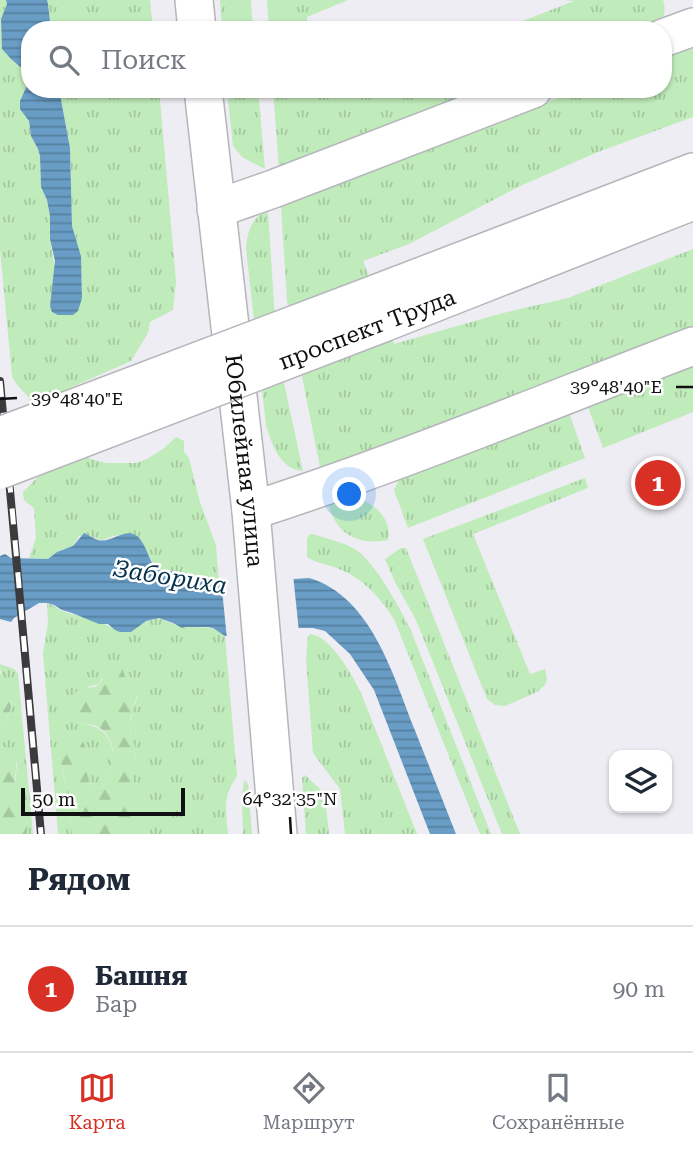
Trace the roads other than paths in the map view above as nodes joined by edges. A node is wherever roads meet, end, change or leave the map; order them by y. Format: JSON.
{"nodes":[{"id":1,"x":194,"y":0,"type":"edge"},
{"id":2,"x":196,"y":21,"type":"edge"},
{"id":3,"x":693,"y":26,"type":"edge"},
{"id":4,"x":672,"y":34,"type":"edge"},
{"id":5,"x":205,"y":98,"type":"edge"},
{"id":6,"x":510,"y":98,"type":"edge"},
{"id":7,"x":693,"y":172,"type":"edge"},
{"id":8,"x":693,"y":201,"type":"edge"},
{"id":9,"x":216,"y":209,"type":"junction"},
{"id":10,"x":380,"y":308,"type":"junction"},
{"id":11,"x":693,"y":346,"type":"edge"},
{"id":12,"x":0,"y":436,"type":"edge"},
{"id":13,"x":0,"y":470,"type":"edge"},
{"id":14,"x":251,"y":511,"type":"junction"},
{"id":15,"x":278,"y":834,"type":"edge"}],
"edges":[{"from":1,"to":2,"type":"main road"},
{"from":3,"to":4,"type":"main road"},
{"from":5,"to":9,"type":"main road","name":"Юбилейная улица"},
{"from":6,"to":9,"type":"main road"},
{"from":7,"to":10,"type":"main road","name":"проспект Труда"},
{"from":8,"to":10,"type":"main road","name":"проспект Труда"},
{"from":9,"to":14,"type":"main road","name":"Юбилейная улица"},
{"from":10,"to":12,"type":"main road","name":"проспект Труда","bridge":true},
{"from":10,"to":13,"type":"main road","name":"проспект Труда","bridge":true},
{"from":11,"to":14,"type":"main road"},
{"from":14,"to":15,"type":"main road","name":"Юбилейная улица"}]}
